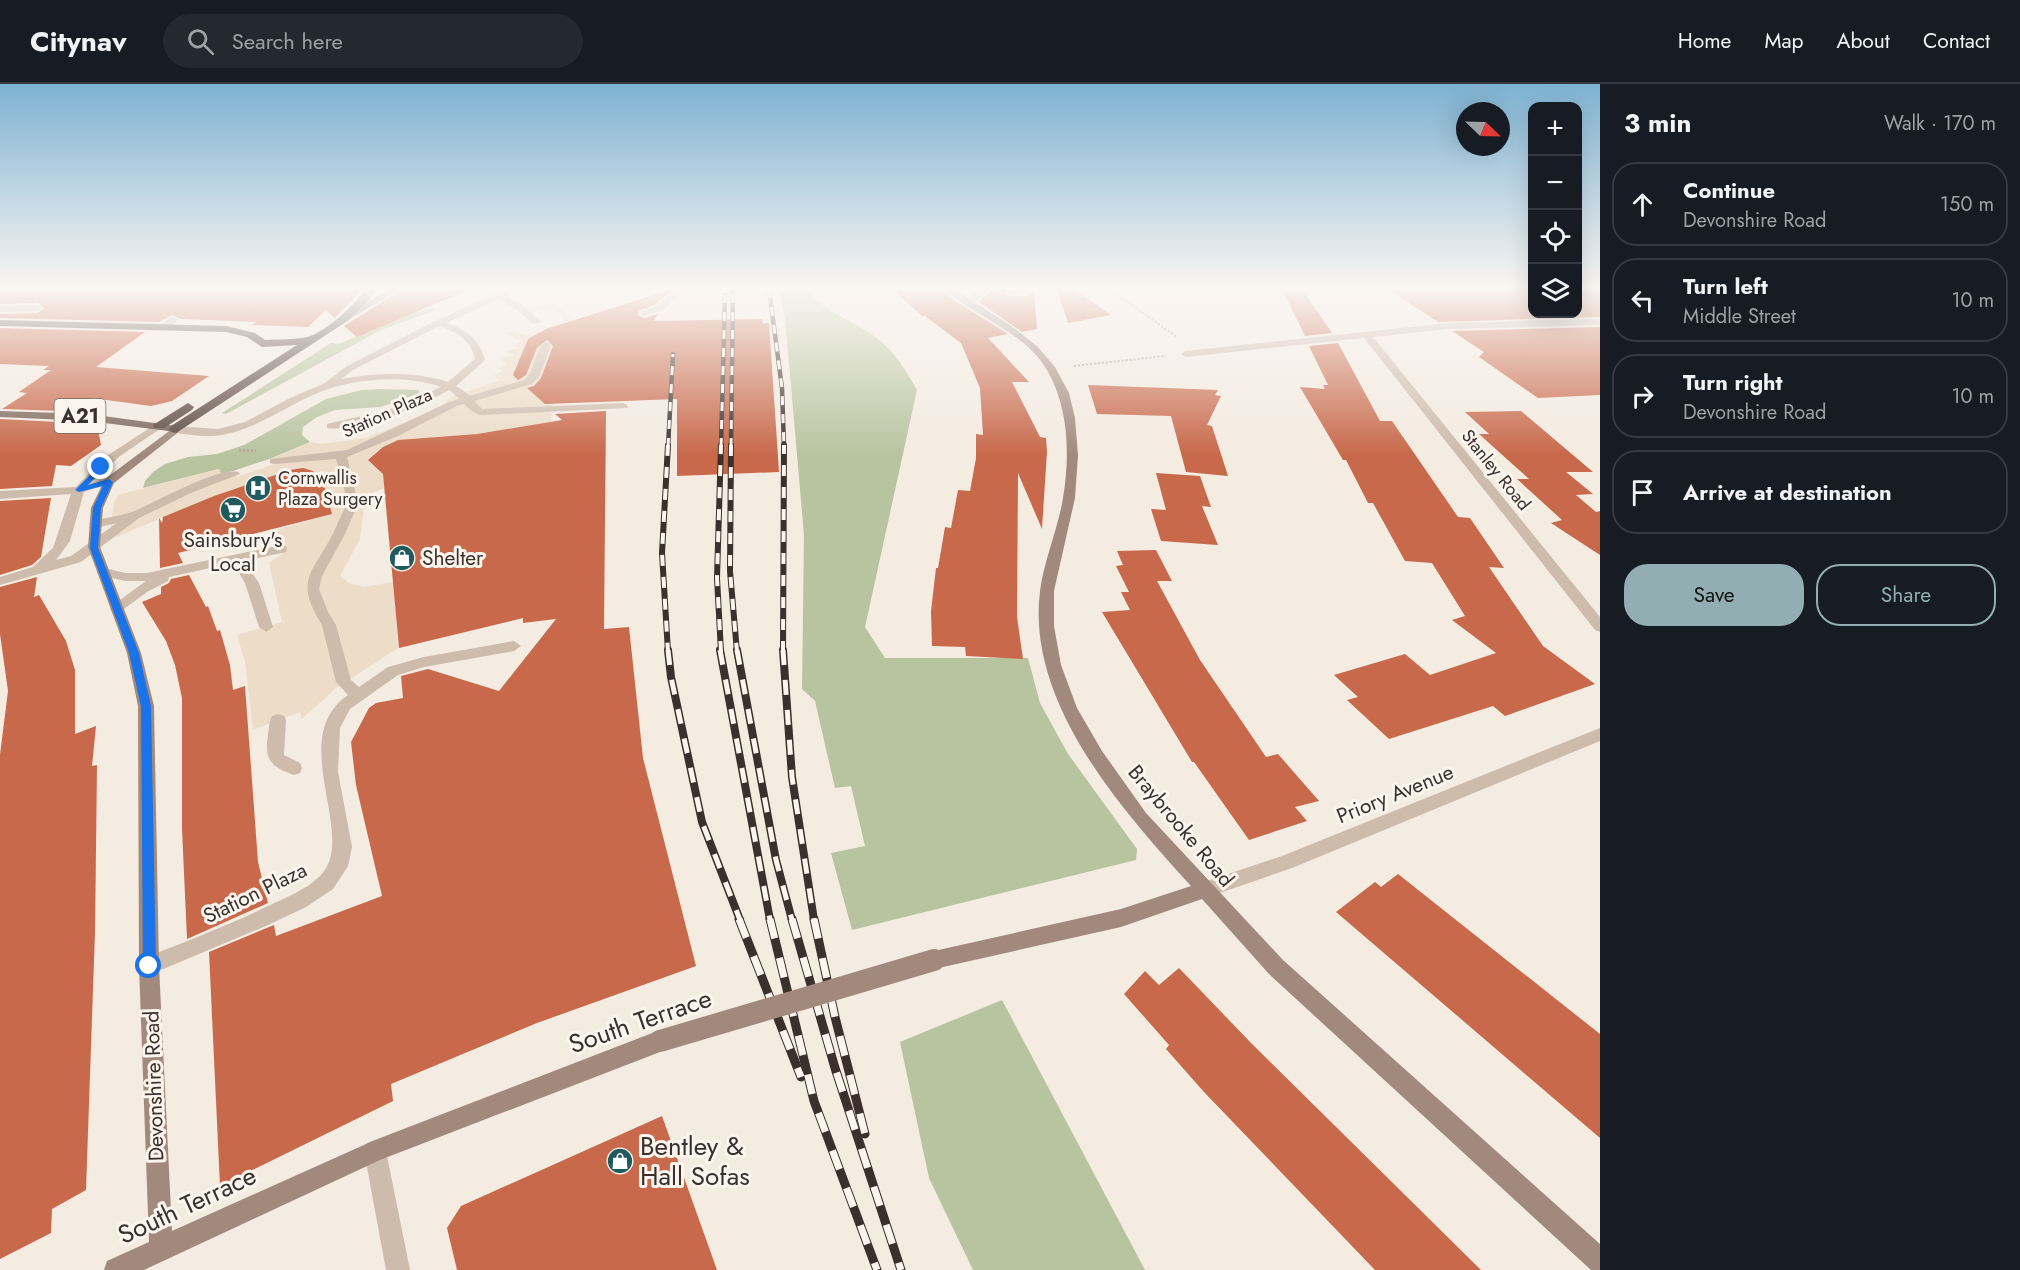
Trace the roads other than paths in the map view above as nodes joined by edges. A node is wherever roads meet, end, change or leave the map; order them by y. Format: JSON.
{"nodes":[{"id":1,"x":262,"y":344,"type":"edge"},
{"id":2,"x":304,"y":344,"type":"edge"},
{"id":3,"x":395,"y":344,"type":"edge"},
{"id":4,"x":473,"y":344,"type":"edge"},
{"id":5,"x":1029,"y":344,"type":"edge"},
{"id":6,"x":1270,"y":344,"type":"edge"},
{"id":7,"x":1374,"y":344,"type":"edge"},
{"id":8,"x":546,"y":345,"type":"dead end"},
{"id":9,"x":1186,"y":354,"type":"road end"},
{"id":10,"x":326,"y":386,"type":"junction"},
{"id":11,"x":449,"y":386,"type":"junction"},
{"id":12,"x":467,"y":399,"type":"junction"},
{"id":13,"x":623,"y":406,"type":"dead end"},
{"id":14,"x":0,"y":414,"type":"edge"},
{"id":15,"x":159,"y":425,"type":"junction"},
{"id":16,"x":332,"y":426,"type":"dead end"},
{"id":17,"x":176,"y":429,"type":"junction"},
{"id":18,"x":341,"y":454,"type":"junction"},
{"id":19,"x":274,"y":461,"type":"dead end"},
{"id":20,"x":234,"y":474,"type":"dead end"},
{"id":21,"x":109,"y":482,"type":"junction"},
{"id":22,"x":79,"y":490,"type":"junction"},
{"id":23,"x":0,"y":495,"type":"edge"},
{"id":24,"x":135,"y":515,"type":"junction"},
{"id":25,"x":95,"y":524,"type":"junction"},
{"id":26,"x":94,"y":548,"type":"junction"},
{"id":27,"x":281,"y":549,"type":"dead end"},
{"id":28,"x":236,"y":558,"type":"junction"},
{"id":29,"x":104,"y":572,"type":"junction"},
{"id":30,"x":28,"y":573,"type":"junction"},
{"id":31,"x":170,"y":573,"type":"junction"},
{"id":32,"x":0,"y":581,"type":"edge"},
{"id":33,"x":117,"y":609,"type":"junction"},
{"id":34,"x":266,"y":627,"type":"dead end"},
{"id":35,"x":1600,"y":627,"type":"edge"},
{"id":36,"x":514,"y":646,"type":"dead end"},
{"id":37,"x":357,"y":695,"type":"junction"},
{"id":38,"x":278,"y":720,"type":"dead end"},
{"id":39,"x":1600,"y":734,"type":"edge"},
{"id":40,"x":294,"y":768,"type":"dead end"},
{"id":41,"x":1205,"y":890,"type":"junction"},
{"id":42,"x":149,"y":966,"type":"junction"},
{"id":43,"x":375,"y":1151,"type":"junction"},
{"id":44,"x":161,"y":1248,"type":"junction"},
{"id":45,"x":1600,"y":1261,"type":"edge"},
{"id":46,"x":116,"y":1270,"type":"edge"},
{"id":47,"x":398,"y":1270,"type":"edge"}],
"edges":[{"from":1,"to":15,"type":"highway"},
{"from":2,"to":17,"type":"highway"},
{"from":3,"to":10,"type":"street"},
{"from":4,"to":11,"type":"street"},
{"from":5,"to":41,"type":"street","name":"Braybrooke Road"},
{"from":6,"to":9,"type":"street"},
{"from":7,"to":35,"type":"street","name":"Stanley Road"},
{"from":8,"to":12,"type":"street","name":"Station Plaza"},
{"from":10,"to":11,"type":"street"},
{"from":10,"to":17,"type":"street"},
{"from":11,"to":12,"type":"street"},
{"from":11,"to":16,"type":"street"},
{"from":12,"to":13,"type":"street"},
{"from":12,"to":18,"type":"street","name":"Station Plaza"},
{"from":14,"to":15,"type":"main road","number":"A21"},
{"from":15,"to":17,"type":"main road","number":"A21"},
{"from":15,"to":22,"type":"street"},
{"from":17,"to":21,"type":"street","name":"Devonshire Road"},
{"from":18,"to":19,"type":"street","name":"Station Plaza"},
{"from":18,"to":37,"type":"street","name":"Station Plaza"},
{"from":20,"to":24,"type":"street"},
{"from":21,"to":22,"type":"street"},
{"from":21,"to":25,"type":"street","name":"Devonshire Road"},
{"from":22,"to":23,"type":"street"},
{"from":22,"to":30,"type":"street"},
{"from":24,"to":25,"type":"street"},
{"from":24,"to":26,"type":"street"},
{"from":25,"to":26,"type":"street","name":"Devonshire Road"},
{"from":26,"to":29,"type":"street","name":"Devonshire Road"},
{"from":26,"to":30,"type":"street"},
{"from":27,"to":28,"type":"street"},
{"from":28,"to":31,"type":"street"},
{"from":28,"to":34,"type":"street"},
{"from":29,"to":31,"type":"street"},
{"from":29,"to":33,"type":"street","name":"Devonshire Road"},
{"from":30,"to":32,"type":"street"},
{"from":31,"to":33,"type":"street"},
{"from":33,"to":42,"type":"street","name":"Devonshire Road"},
{"from":36,"to":37,"type":"street","name":"Station Plaza"},
{"from":37,"to":42,"type":"street","name":"Station Plaza"},
{"from":38,"to":40,"type":"street"},
{"from":39,"to":41,"type":"street","name":"Priory Avenue"},
{"from":41,"to":43,"type":"street","name":"South Terrace","bridge":true},
{"from":41,"to":45,"type":"street","name":"Braybrooke Road"},
{"from":42,"to":44,"type":"street","name":"Devonshire Road"},
{"from":43,"to":44,"type":"street","name":"South Terrace"},
{"from":43,"to":47,"type":"street"},
{"from":44,"to":46,"type":"street","name":"South Terrace"}]}
